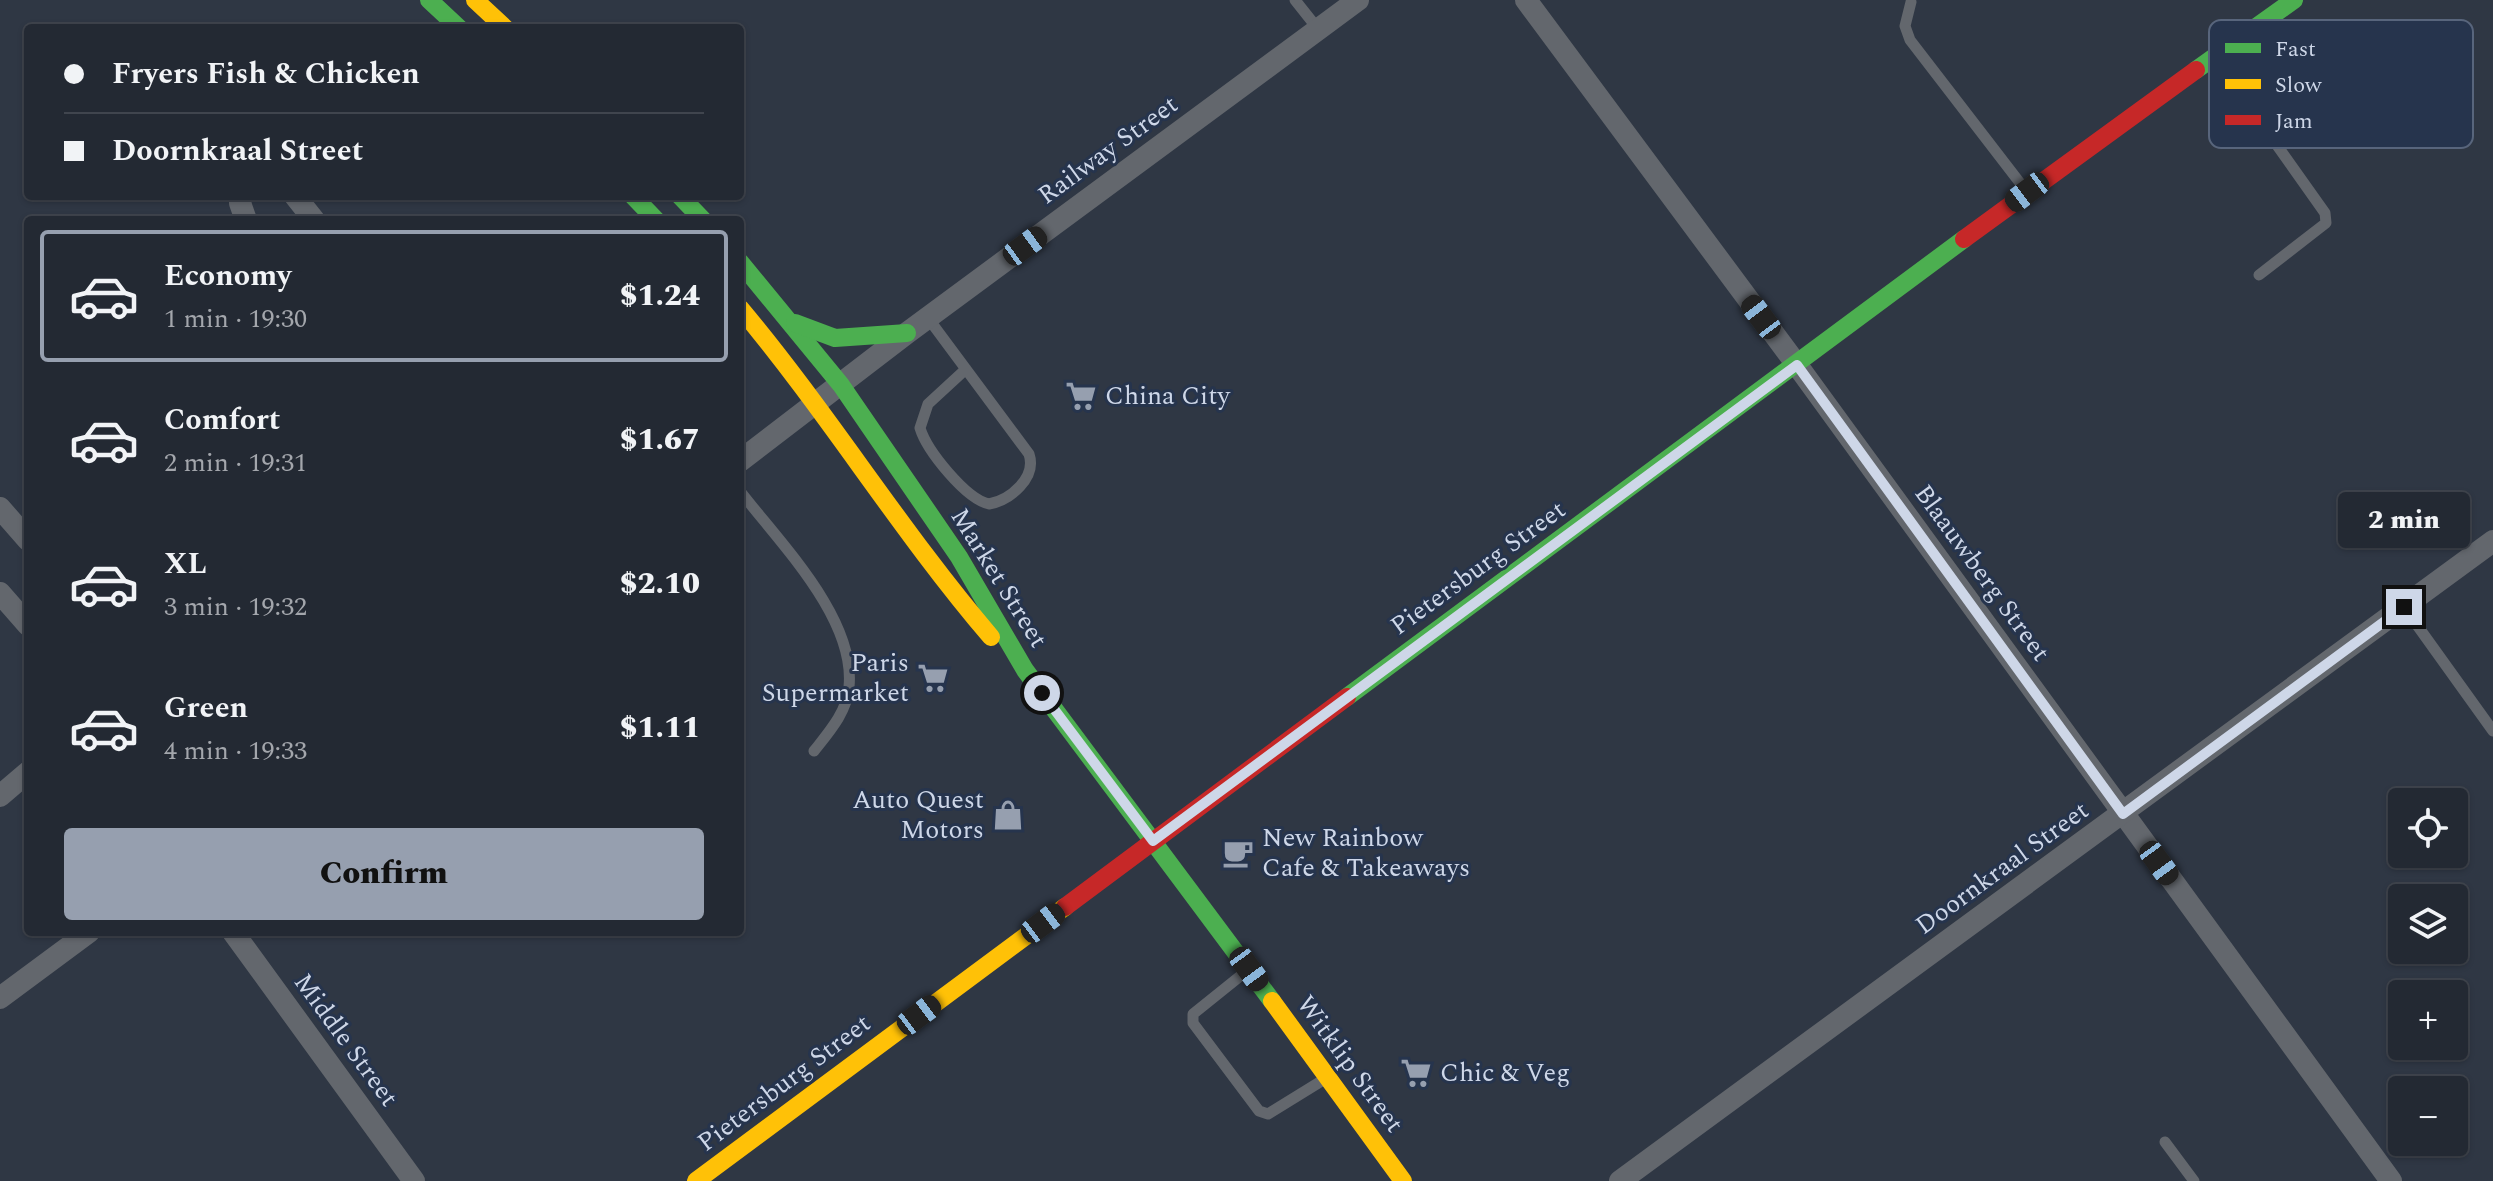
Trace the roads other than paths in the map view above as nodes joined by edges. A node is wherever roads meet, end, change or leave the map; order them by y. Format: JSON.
{"nodes":[{"id":1,"x":429,"y":0,"type":"edge"},
{"id":2,"x":475,"y":0,"type":"edge"},
{"id":3,"x":1295,"y":0,"type":"edge"},
{"id":4,"x":1358,"y":0,"type":"edge"},
{"id":5,"x":1526,"y":0,"type":"edge"},
{"id":6,"x":2294,"y":0,"type":"edge"},
{"id":7,"x":1911,"y":2,"type":"dead end"},
{"id":8,"x":2267,"y":20,"type":"edge"},
{"id":9,"x":455,"y":24,"type":"edge"},
{"id":10,"x":501,"y":24,"type":"edge"},
{"id":11,"x":1318,"y":29,"type":"junction"},
{"id":12,"x":2209,"y":62,"type":"edge"},
{"id":13,"x":2279,"y":148,"type":"edge"},
{"id":14,"x":2027,"y":192,"type":"junction"},
{"id":15,"x":298,"y":200,"type":"edge"},
{"id":16,"x":637,"y":200,"type":"edge"},
{"id":17,"x":684,"y":200,"type":"edge"},
{"id":18,"x":311,"y":216,"type":"edge"},
{"id":19,"x":652,"y":216,"type":"edge"},
{"id":20,"x":699,"y":216,"type":"edge"},
{"id":21,"x":744,"y":267,"type":"edge"},
{"id":22,"x":2259,"y":275,"type":"dead end"},
{"id":23,"x":744,"y":313,"type":"edge"},
{"id":24,"x":928,"y":318,"type":"junction"},
{"id":25,"x":793,"y":322,"type":"junction"},
{"id":26,"x":907,"y":333,"type":"junction"},
{"id":27,"x":1797,"y":365,"type":"junction"},
{"id":28,"x":966,"y":369,"type":"junction"},
{"id":29,"x":841,"y":385,"type":"junction"},
{"id":30,"x":816,"y":406,"type":"junction"},
{"id":31,"x":744,"y":458,"type":"edge"},
{"id":32,"x":744,"y":496,"type":"edge"},
{"id":33,"x":0,"y":508,"type":"edge"},
{"id":34,"x":24,"y":535,"type":"edge"},
{"id":35,"x":2493,"y":541,"type":"edge"},
{"id":36,"x":0,"y":593,"type":"edge"},
{"id":37,"x":2404,"y":607,"type":"junction"},
{"id":38,"x":24,"y":620,"type":"edge"},
{"id":39,"x":1025,"y":670,"type":"junction"},
{"id":40,"x":2493,"y":731,"type":"edge"},
{"id":41,"x":814,"y":751,"type":"dead end"},
{"id":42,"x":24,"y":775,"type":"edge"},
{"id":43,"x":0,"y":796,"type":"edge"},
{"id":44,"x":2123,"y":814,"type":"junction"},
{"id":45,"x":1153,"y":841,"type":"junction"},
{"id":46,"x":84,"y":936,"type":"edge"},
{"id":47,"x":236,"y":936,"type":"edge"},
{"id":48,"x":1249,"y":969,"type":"junction"},
{"id":49,"x":0,"y":998,"type":"edge"},
{"id":50,"x":1328,"y":1077,"type":"junction"},
{"id":51,"x":2165,"y":1142,"type":"dead end"},
{"id":52,"x":414,"y":1181,"type":"edge"},
{"id":53,"x":696,"y":1181,"type":"edge"},
{"id":54,"x":1403,"y":1181,"type":"edge"},
{"id":55,"x":1620,"y":1181,"type":"edge"},
{"id":56,"x":2194,"y":1181,"type":"edge"},
{"id":57,"x":2391,"y":1181,"type":"edge"}],
"edges":[{"from":1,"to":9,"type":"street"},
{"from":2,"to":10,"type":"street"},
{"from":3,"to":11,"type":"lane"},
{"from":4,"to":11,"type":"street","name":"Railway Street"},
{"from":5,"to":27,"type":"street","name":"Blaauwberg Street"},
{"from":6,"to":8,"type":"street","name":"Pietersburg Street"},
{"from":7,"to":14,"type":"lane"},
{"from":11,"to":24,"type":"street","name":"Railway Street"},
{"from":12,"to":14,"type":"street","name":"Pietersburg Street"},
{"from":13,"to":22,"type":"lane"},
{"from":14,"to":27,"type":"street","name":"Pietersburg Street"},
{"from":15,"to":18,"type":"street"},
{"from":16,"to":19,"type":"street"},
{"from":17,"to":20,"type":"street"},
{"from":21,"to":25,"type":"street","name":"Market Street"},
{"from":23,"to":30,"type":"street","name":"Market Street"},
{"from":24,"to":26,"type":"street","name":"Railway Street"},
{"from":24,"to":28,"type":"lane"},
{"from":25,"to":26,"type":"street"},
{"from":25,"to":29,"type":"street","name":"Market Street"},
{"from":26,"to":29,"type":"street","name":"Railway Street"},
{"from":27,"to":44,"type":"street","name":"Blaauwberg Street"},
{"from":27,"to":45,"type":"street","name":"Pietersburg Street"},
{"from":28,"to":28,"type":"lane"},
{"from":29,"to":30,"type":"street","name":"Railway Street"},
{"from":29,"to":39,"type":"street","name":"Market Street"},
{"from":30,"to":31,"type":"street","name":"Railway Street"},
{"from":30,"to":39,"type":"street","name":"Market Street"},
{"from":32,"to":41,"type":"lane"},
{"from":33,"to":34,"type":"street"},
{"from":35,"to":37,"type":"street","name":"Doornkraal Street"},
{"from":36,"to":38,"type":"street"},
{"from":37,"to":40,"type":"lane"},
{"from":37,"to":44,"type":"street","name":"Doornkraal Street"},
{"from":39,"to":45,"type":"street","name":"Witklip Street"},
{"from":42,"to":43,"type":"street"},
{"from":44,"to":55,"type":"street","name":"Doornkraal Street"},
{"from":44,"to":57,"type":"street","name":"Blaauwberg Street"},
{"from":45,"to":48,"type":"street","name":"Witklip Street"},
{"from":45,"to":53,"type":"street","name":"Pietersburg Street"},
{"from":46,"to":49,"type":"street"},
{"from":47,"to":52,"type":"street","name":"Middle Street"},
{"from":48,"to":50,"type":"street","name":"Witklip Street"},
{"from":48,"to":50,"type":"lane"},
{"from":50,"to":54,"type":"street","name":"Witklip Street"},
{"from":51,"to":56,"type":"lane"}]}
